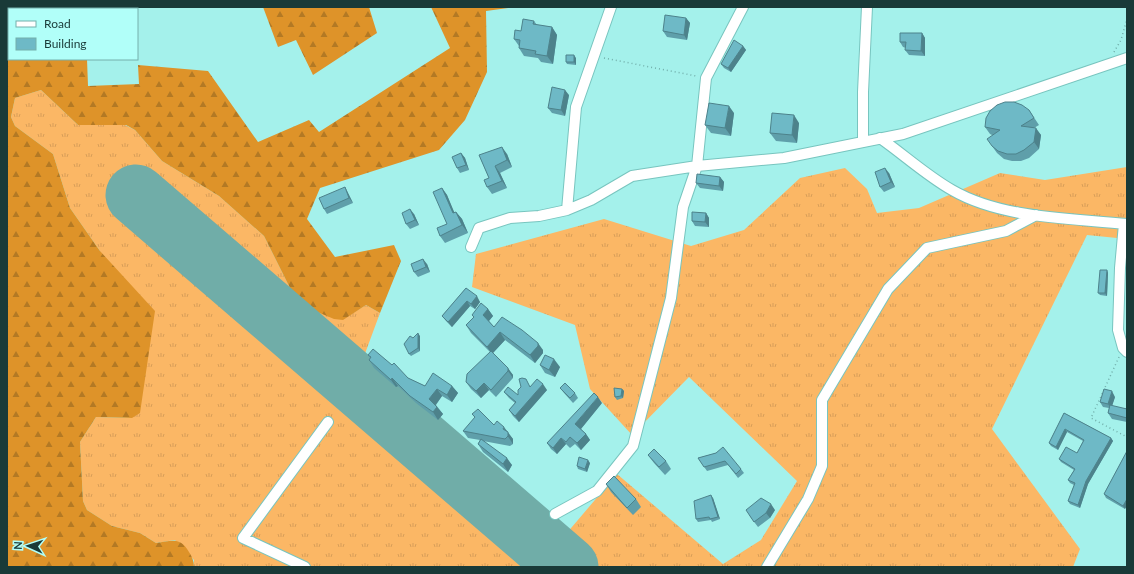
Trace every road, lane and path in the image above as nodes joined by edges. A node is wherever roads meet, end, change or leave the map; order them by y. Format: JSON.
{"nodes":[{"id":1,"x":611,"y":7,"type":"edge"},
{"id":2,"x":743,"y":7,"type":"edge"},
{"id":3,"x":867,"y":7,"type":"edge"},
{"id":4,"x":1127,"y":19,"type":"edge"},
{"id":5,"x":595,"y":56,"type":"junction"},
{"id":6,"x":1127,"y":58,"type":"edge"},
{"id":7,"x":1106,"y":66,"type":"junction"},
{"id":8,"x":706,"y":78,"type":"junction"},
{"id":9,"x":880,"y":138,"type":"junction"},
{"id":10,"x":863,"y":142,"type":"junction"},
{"id":11,"x":697,"y":166,"type":"junction"},
{"id":12,"x":567,"y":210,"type":"junction"},
{"id":13,"x":1036,"y":215,"type":"junction"},
{"id":14,"x":1126,"y":224,"type":"edge"},
{"id":15,"x":471,"y":247,"type":"dead end"},
{"id":16,"x":1125,"y":350,"type":"edge"},
{"id":17,"x":328,"y":422,"type":"dead end"},
{"id":18,"x":1127,"y":437,"type":"edge"},
{"id":19,"x":555,"y":514,"type":"dead end"},
{"id":20,"x":304,"y":567,"type":"edge"},
{"id":21,"x":767,"y":567,"type":"edge"}],
"edges":[{"from":1,"to":5,"type":"street"},
{"from":2,"to":8,"type":"street"},
{"from":3,"to":10,"type":"street"},
{"from":4,"to":7,"type":"path"},
{"from":5,"to":8,"type":"path"},
{"from":5,"to":12,"type":"street"},
{"from":6,"to":7,"type":"street"},
{"from":7,"to":9,"type":"street"},
{"from":8,"to":11,"type":"street"},
{"from":9,"to":10,"type":"street"},
{"from":9,"to":13,"type":"street"},
{"from":10,"to":11,"type":"street"},
{"from":11,"to":12,"type":"street"},
{"from":11,"to":19,"type":"street"},
{"from":12,"to":15,"type":"street"},
{"from":13,"to":14,"type":"street"},
{"from":13,"to":21,"type":"street"},
{"from":14,"to":16,"type":"street"},
{"from":16,"to":18,"type":"path"},
{"from":17,"to":20,"type":"street"}]}
